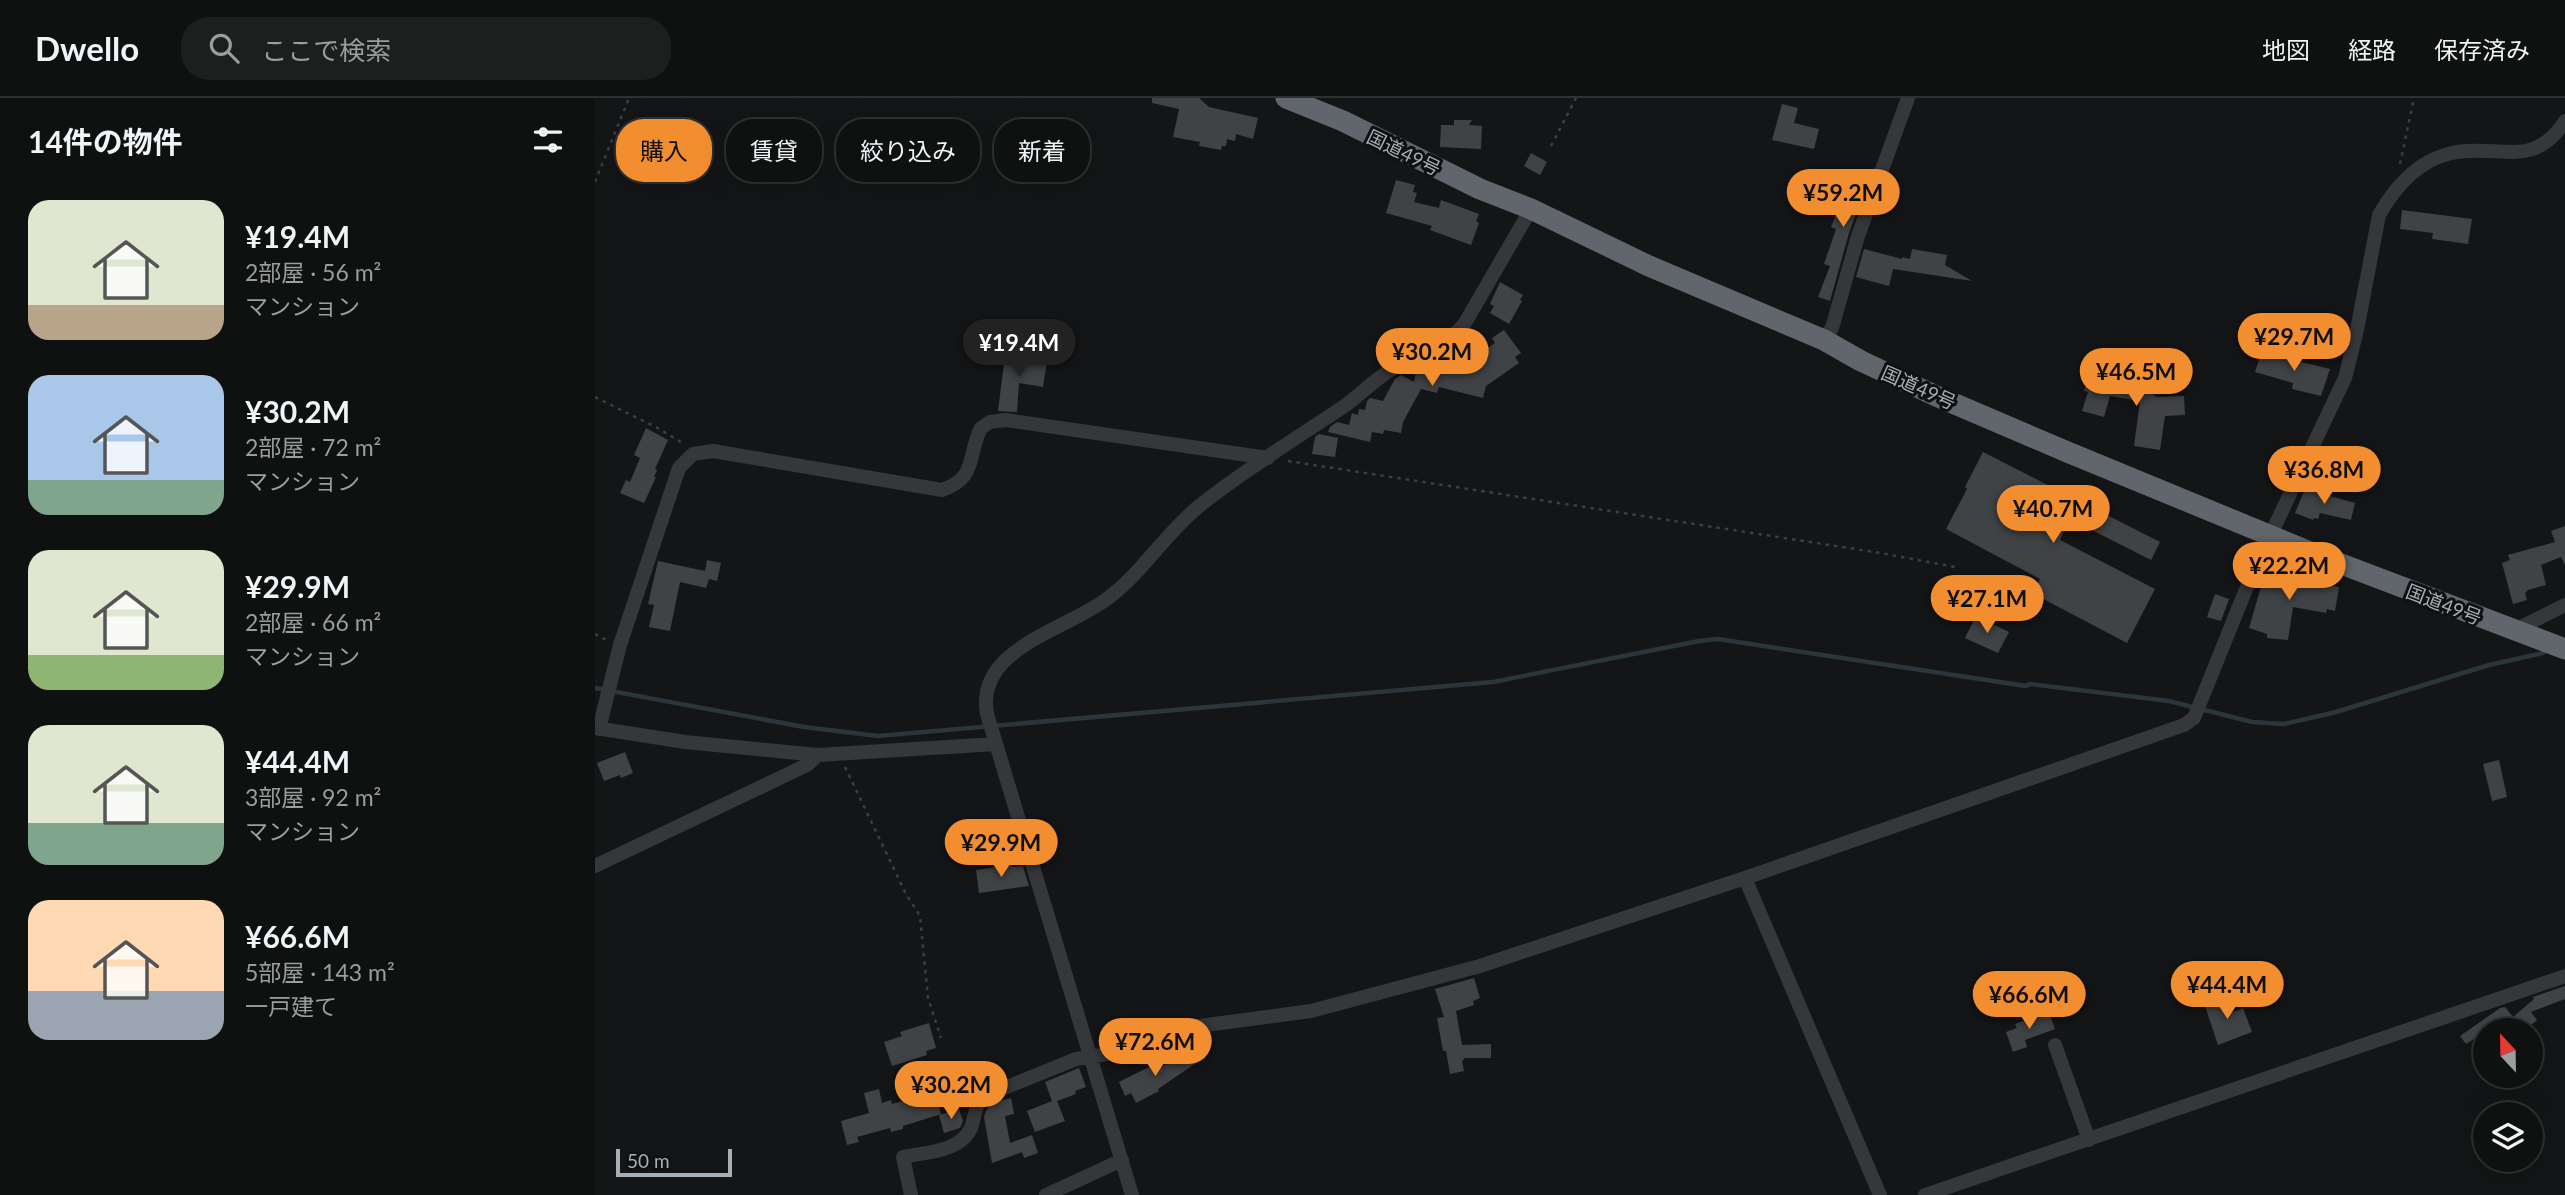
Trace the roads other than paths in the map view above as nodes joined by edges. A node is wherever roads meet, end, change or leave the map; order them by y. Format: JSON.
{"nodes":[{"id":1,"x":1286,"y":98,"type":"edge"},
{"id":2,"x":1907,"y":98,"type":"edge"},
{"id":3,"x":2565,"y":121,"type":"edge"},
{"id":4,"x":1531,"y":209,"type":"junction"},
{"id":5,"x":1824,"y":340,"type":"junction"},
{"id":6,"x":1268,"y":458,"type":"junction"},
{"id":7,"x":2270,"y":536,"type":"junction"},
{"id":8,"x":2565,"y":605,"type":"edge"},
{"id":9,"x":2515,"y":630,"type":"junction"},
{"id":10,"x":2565,"y":649,"type":"edge"},
{"id":11,"x":597,"y":728,"type":"edge"},
{"id":12,"x":996,"y":744,"type":"junction"},
{"id":13,"x":818,"y":755,"type":"junction"},
{"id":14,"x":595,"y":866,"type":"edge"},
{"id":15,"x":1745,"y":878,"type":"junction"},
{"id":16,"x":2565,"y":976,"type":"edge"},
{"id":17,"x":2055,"y":1045,"type":"dead end"},
{"id":18,"x":1092,"y":1056,"type":"junction"},
{"id":19,"x":2089,"y":1140,"type":"junction"},
{"id":20,"x":1122,"y":1160,"type":"junction"},
{"id":21,"x":911,"y":1195,"type":"edge"},
{"id":22,"x":1046,"y":1195,"type":"edge"},
{"id":23,"x":1132,"y":1195,"type":"edge"},
{"id":24,"x":1879,"y":1195,"type":"edge"},
{"id":25,"x":1925,"y":1195,"type":"edge"}],
"edges":[{"from":1,"to":4,"type":"highway","name":"国道49号"},
{"from":2,"to":5,"type":"street"},
{"from":3,"to":7,"type":"street"},
{"from":4,"to":5,"type":"highway","name":"国道49号"},
{"from":4,"to":6,"type":"street"},
{"from":5,"to":7,"type":"highway","name":"国道49号"},
{"from":6,"to":11,"type":"street"},
{"from":6,"to":12,"type":"street"},
{"from":7,"to":9,"type":"highway","name":"国道49号"},
{"from":7,"to":15,"type":"street"},
{"from":8,"to":9,"type":"street"},
{"from":9,"to":10,"type":"highway","name":"国道49号"},
{"from":11,"to":13,"type":"street"},
{"from":12,"to":13,"type":"street"},
{"from":12,"to":18,"type":"street"},
{"from":13,"to":14,"type":"street"},
{"from":15,"to":18,"type":"street"},
{"from":15,"to":24,"type":"street"},
{"from":16,"to":19,"type":"street"},
{"from":17,"to":19,"type":"street"},
{"from":18,"to":20,"type":"street"},
{"from":18,"to":21,"type":"street"},
{"from":19,"to":25,"type":"street"},
{"from":20,"to":22,"type":"street"},
{"from":20,"to":23,"type":"street"}]}
